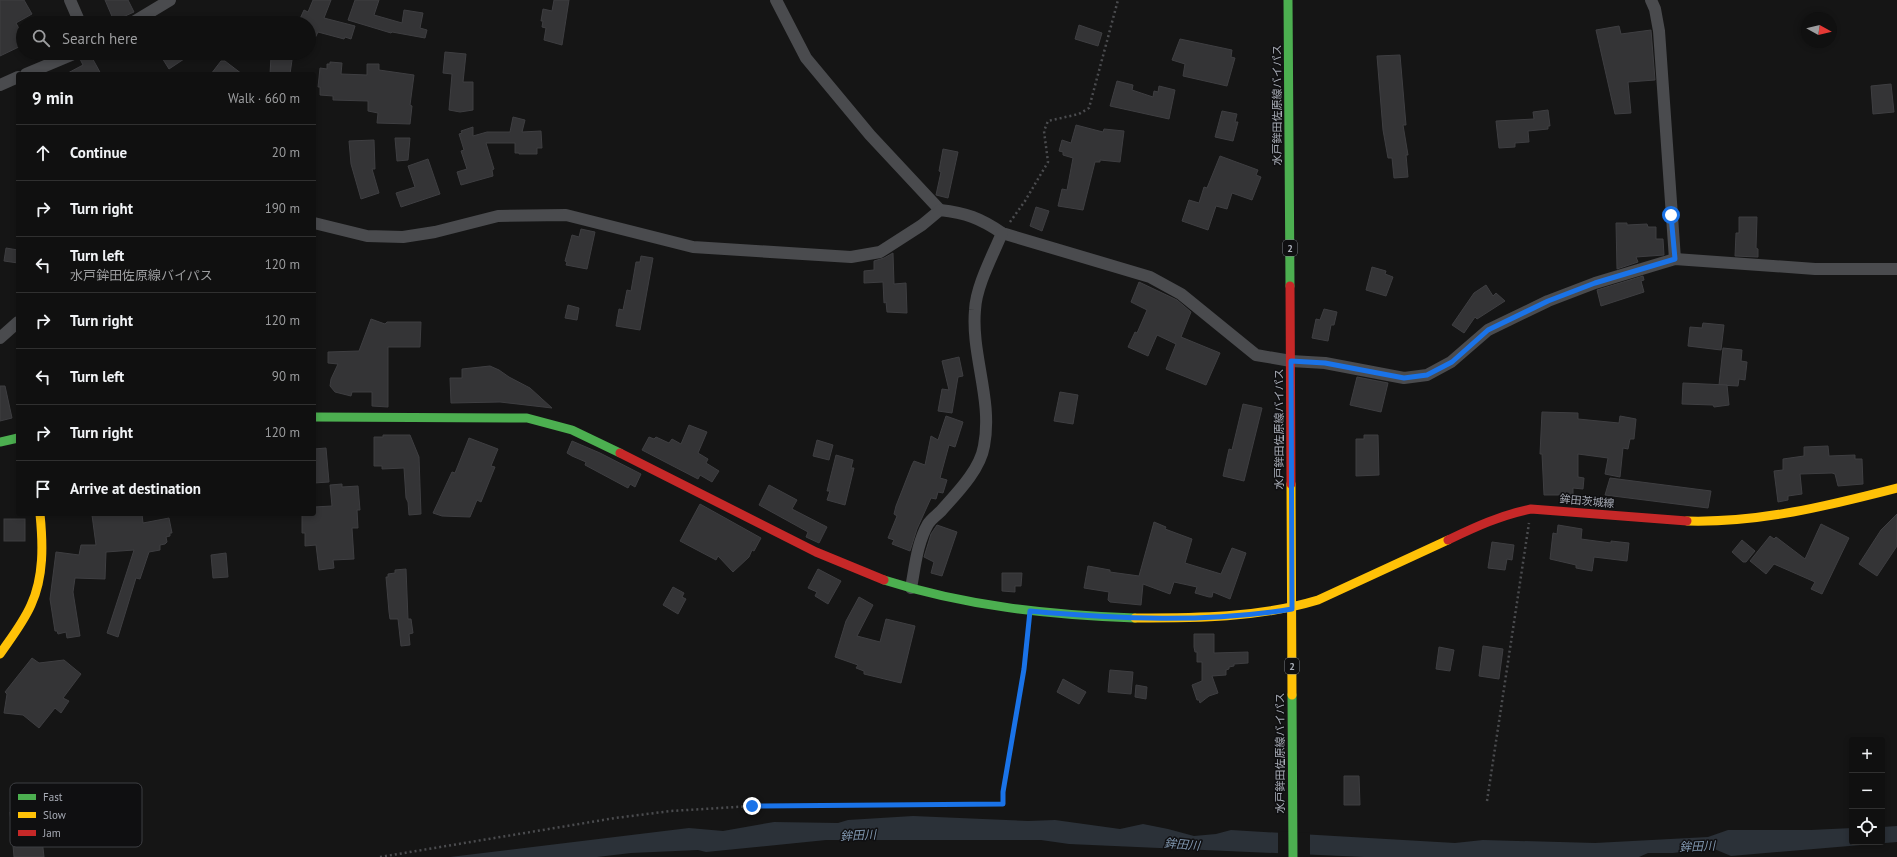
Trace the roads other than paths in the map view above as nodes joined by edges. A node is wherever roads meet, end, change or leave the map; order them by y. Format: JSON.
{"nodes":[{"id":1,"x":70,"y":0,"type":"edge"},
{"id":2,"x":170,"y":0,"type":"edge"},
{"id":3,"x":776,"y":0,"type":"edge"},
{"id":4,"x":1288,"y":0,"type":"edge"},
{"id":5,"x":1651,"y":0,"type":"edge"},
{"id":6,"x":77,"y":16,"type":"edge"},
{"id":7,"x":144,"y":16,"type":"edge"},
{"id":8,"x":59,"y":60,"type":"edge"},
{"id":9,"x":31,"y":72,"type":"edge"},
{"id":10,"x":16,"y":78,"type":"edge"},
{"id":11,"x":0,"y":84,"type":"edge"},
{"id":12,"x":940,"y":210,"type":"junction"},
{"id":13,"x":316,"y":223,"type":"edge"},
{"id":14,"x":1002,"y":232,"type":"junction"},
{"id":15,"x":1675,"y":259,"type":"junction"},
{"id":16,"x":1897,"y":269,"type":"edge"},
{"id":17,"x":16,"y":324,"type":"edge"},
{"id":18,"x":0,"y":338,"type":"edge"},
{"id":19,"x":1291,"y":361,"type":"junction"},
{"id":20,"x":316,"y":417,"type":"edge"},
{"id":21,"x":16,"y":438,"type":"edge"},
{"id":22,"x":0,"y":442,"type":"edge"},
{"id":23,"x":1897,"y":488,"type":"edge"},
{"id":24,"x":40,"y":516,"type":"edge"},
{"id":25,"x":911,"y":588,"type":"junction"},
{"id":26,"x":1292,"y":609,"type":"junction"},
{"id":27,"x":0,"y":654,"type":"edge"},
{"id":28,"x":1293,"y":857,"type":"edge"}],
"edges":[{"from":1,"to":6,"type":"street"},
{"from":2,"to":7,"type":"street"},
{"from":3,"to":12,"type":"street"},
{"from":4,"to":19,"type":"main road","name":"水戸鉾田佐原線バイパス","number":"2"},
{"from":5,"to":15,"type":"street"},
{"from":8,"to":9,"type":"street"},
{"from":10,"to":11,"type":"street"},
{"from":12,"to":13,"type":"street"},
{"from":12,"to":14,"type":"street"},
{"from":14,"to":19,"type":"street"},
{"from":14,"to":25,"type":"street"},
{"from":15,"to":16,"type":"street"},
{"from":15,"to":19,"type":"street"},
{"from":17,"to":18,"type":"street"},
{"from":19,"to":26,"type":"main road","name":"水戸鉾田佐原線バイパス","number":"2"},
{"from":20,"to":25,"type":"main road","name":"鉾田茨城線"},
{"from":21,"to":22,"type":"main road"},
{"from":23,"to":26,"type":"main road","name":"鉾田茨城線"},
{"from":24,"to":27,"type":"main road"},
{"from":25,"to":26,"type":"main road","name":"鉾田茨城線"},
{"from":26,"to":28,"type":"main road","name":"水戸鉾田佐原線バイパス","number":"2"}]}
